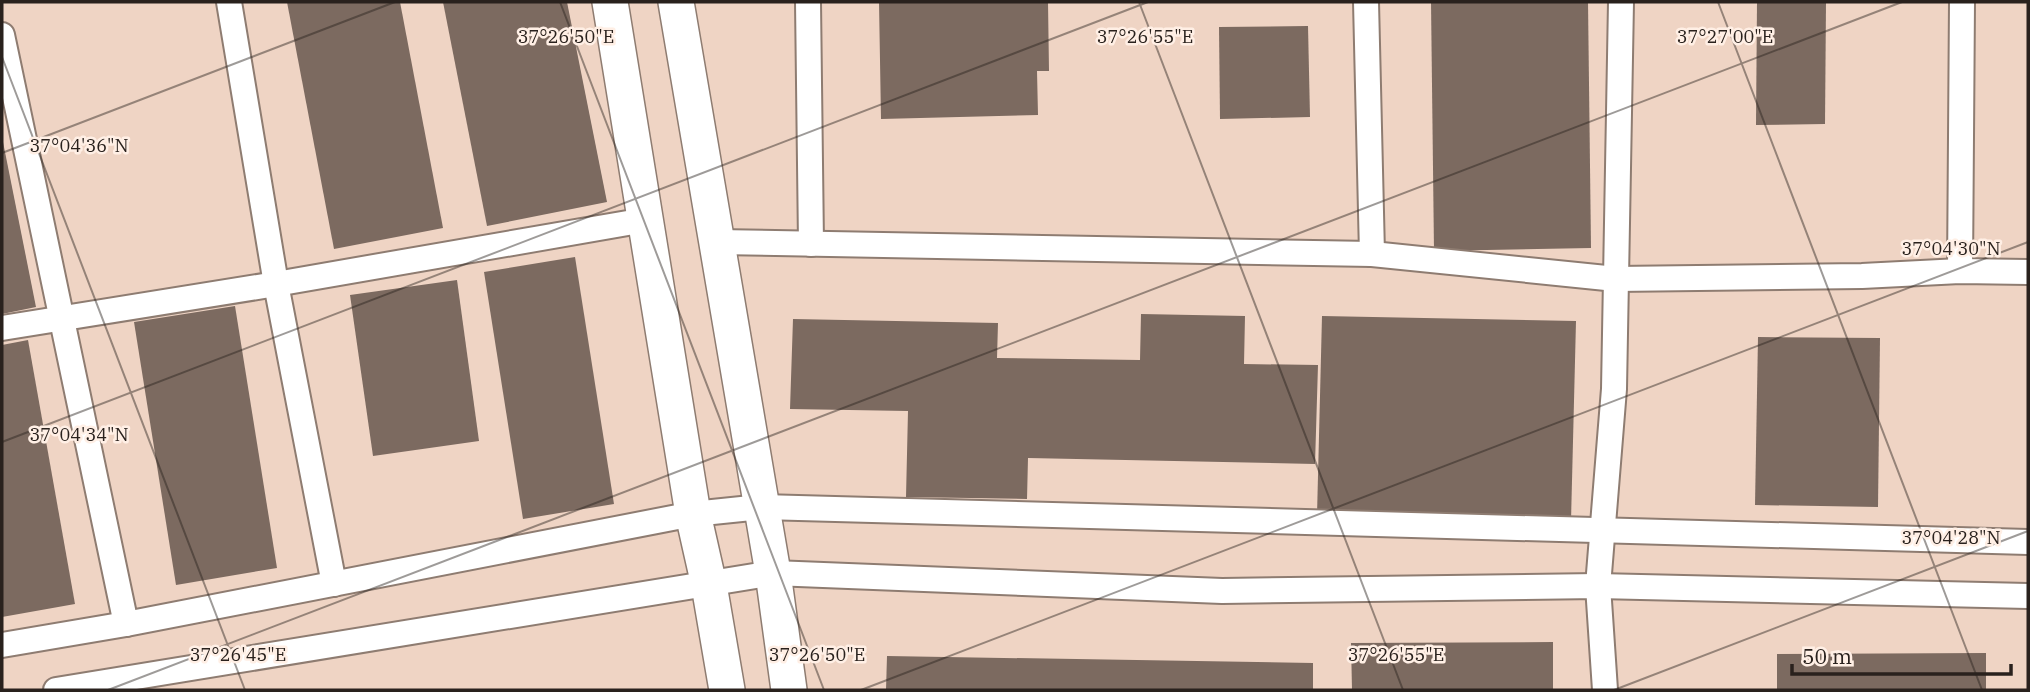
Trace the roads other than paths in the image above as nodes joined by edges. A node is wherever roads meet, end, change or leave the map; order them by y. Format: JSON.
{"nodes":[{"id":1,"x":229,"y":2,"type":"edge"},
{"id":2,"x":610,"y":2,"type":"edge"},
{"id":3,"x":676,"y":2,"type":"edge"},
{"id":4,"x":808,"y":2,"type":"edge"},
{"id":5,"x":1366,"y":2,"type":"edge"},
{"id":6,"x":1621,"y":2,"type":"edge"},
{"id":7,"x":1962,"y":2,"type":"edge"},
{"id":8,"x":2,"y":35,"type":"edge"},
{"id":9,"x":645,"y":219,"type":"junction"},
{"id":10,"x":717,"y":242,"type":"junction"},
{"id":11,"x":811,"y":244,"type":"junction"},
{"id":12,"x":1372,"y":254,"type":"junction"},
{"id":13,"x":1960,"y":271,"type":"junction"},
{"id":14,"x":2028,"y":272,"type":"edge"},
{"id":15,"x":1616,"y":279,"type":"junction"},
{"id":16,"x":276,"y":284,"type":"junction"},
{"id":17,"x":62,"y":319,"type":"junction"},
{"id":18,"x":2,"y":328,"type":"edge"},
{"id":19,"x":761,"y":507,"type":"junction"},
{"id":20,"x":693,"y":514,"type":"junction"},
{"id":21,"x":1602,"y":531,"type":"junction"},
{"id":22,"x":2028,"y":542,"type":"edge"},
{"id":23,"x":773,"y":573,"type":"junction"},
{"id":24,"x":334,"y":584,"type":"junction"},
{"id":25,"x":709,"y":585,"type":"junction"},
{"id":26,"x":1598,"y":586,"type":"junction"},
{"id":27,"x":2028,"y":596,"type":"edge"},
{"id":28,"x":126,"y":624,"type":"junction"},
{"id":29,"x":2,"y":645,"type":"edge"},
{"id":30,"x":57,"y":690,"type":"edge"},
{"id":31,"x":727,"y":690,"type":"edge"},
{"id":32,"x":789,"y":690,"type":"edge"},
{"id":33,"x":1605,"y":690,"type":"edge"}],
"edges":[{"from":1,"to":16,"type":"street"},
{"from":2,"to":9,"type":"main road"},
{"from":3,"to":10,"type":"main road"},
{"from":4,"to":11,"type":"street"},
{"from":5,"to":12,"type":"street"},
{"from":6,"to":15,"type":"street"},
{"from":7,"to":13,"type":"street"},
{"from":8,"to":17,"type":"street"},
{"from":9,"to":16,"type":"street"},
{"from":9,"to":20,"type":"main road"},
{"from":10,"to":11,"type":"street"},
{"from":10,"to":19,"type":"main road"},
{"from":11,"to":12,"type":"street"},
{"from":12,"to":15,"type":"street"},
{"from":13,"to":14,"type":"street"},
{"from":13,"to":15,"type":"street"},
{"from":15,"to":21,"type":"street"},
{"from":16,"to":17,"type":"street"},
{"from":16,"to":24,"type":"street"},
{"from":17,"to":18,"type":"street"},
{"from":17,"to":28,"type":"street"},
{"from":19,"to":20,"type":"street"},
{"from":19,"to":21,"type":"street"},
{"from":19,"to":23,"type":"main road"},
{"from":20,"to":24,"type":"street"},
{"from":20,"to":25,"type":"main road"},
{"from":21,"to":22,"type":"street"},
{"from":21,"to":26,"type":"street"},
{"from":23,"to":25,"type":"street"},
{"from":23,"to":26,"type":"street"},
{"from":23,"to":32,"type":"main road"},
{"from":24,"to":28,"type":"street"},
{"from":25,"to":30,"type":"street"},
{"from":25,"to":31,"type":"main road"},
{"from":26,"to":27,"type":"street"},
{"from":26,"to":33,"type":"street"},
{"from":28,"to":29,"type":"street"}]}
